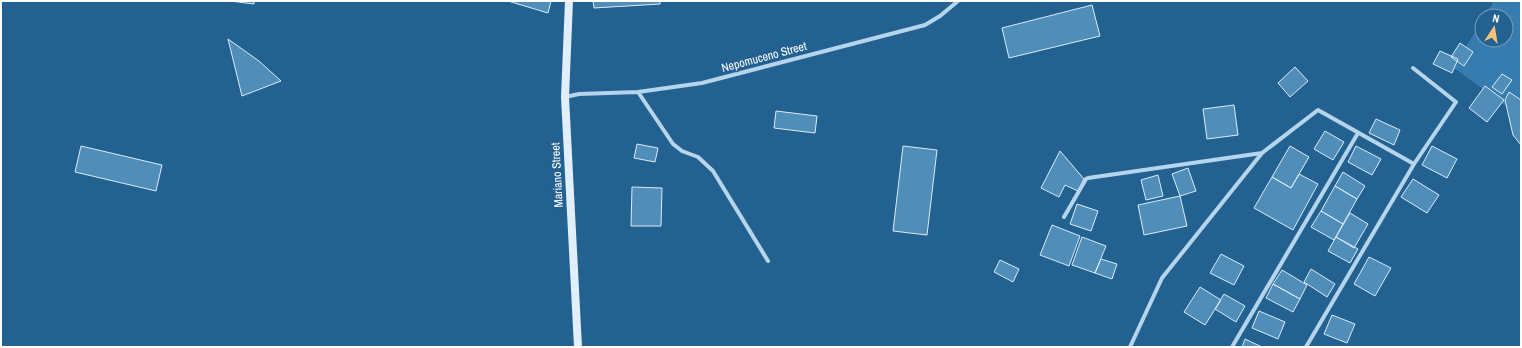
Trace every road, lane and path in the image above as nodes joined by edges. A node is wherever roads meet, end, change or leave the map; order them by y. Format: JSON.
{"nodes":[{"id":1,"x":569,"y":1,"type":"edge"},
{"id":2,"x":958,"y":1,"type":"edge"},
{"id":3,"x":1413,"y":68,"type":"dead end"},
{"id":4,"x":638,"y":92,"type":"junction"},
{"id":5,"x":565,"y":97,"type":"junction"},
{"id":6,"x":1358,"y":133,"type":"junction"},
{"id":7,"x":1262,"y":152,"type":"junction"},
{"id":8,"x":1414,"y":164,"type":"junction"},
{"id":9,"x":1064,"y":217,"type":"dead end"},
{"id":10,"x":768,"y":261,"type":"dead end"},
{"id":11,"x":578,"y":347,"type":"edge"},
{"id":12,"x":1130,"y":347,"type":"edge"},
{"id":13,"x":1232,"y":347,"type":"edge"},
{"id":14,"x":1306,"y":347,"type":"edge"}],
"edges":[{"from":1,"to":5,"type":"main road","name":"Mariano Street"},
{"from":2,"to":4,"type":"street","name":"Nepomuceno Street"},
{"from":3,"to":8,"type":"street"},
{"from":4,"to":5,"type":"street","name":"Nepomuceno Street"},
{"from":4,"to":10,"type":"street"},
{"from":5,"to":11,"type":"main road","name":"Mariano Street"},
{"from":6,"to":7,"type":"street"},
{"from":6,"to":8,"type":"street"},
{"from":6,"to":13,"type":"street"},
{"from":7,"to":9,"type":"street"},
{"from":7,"to":12,"type":"street"},
{"from":8,"to":14,"type":"street"}]}
